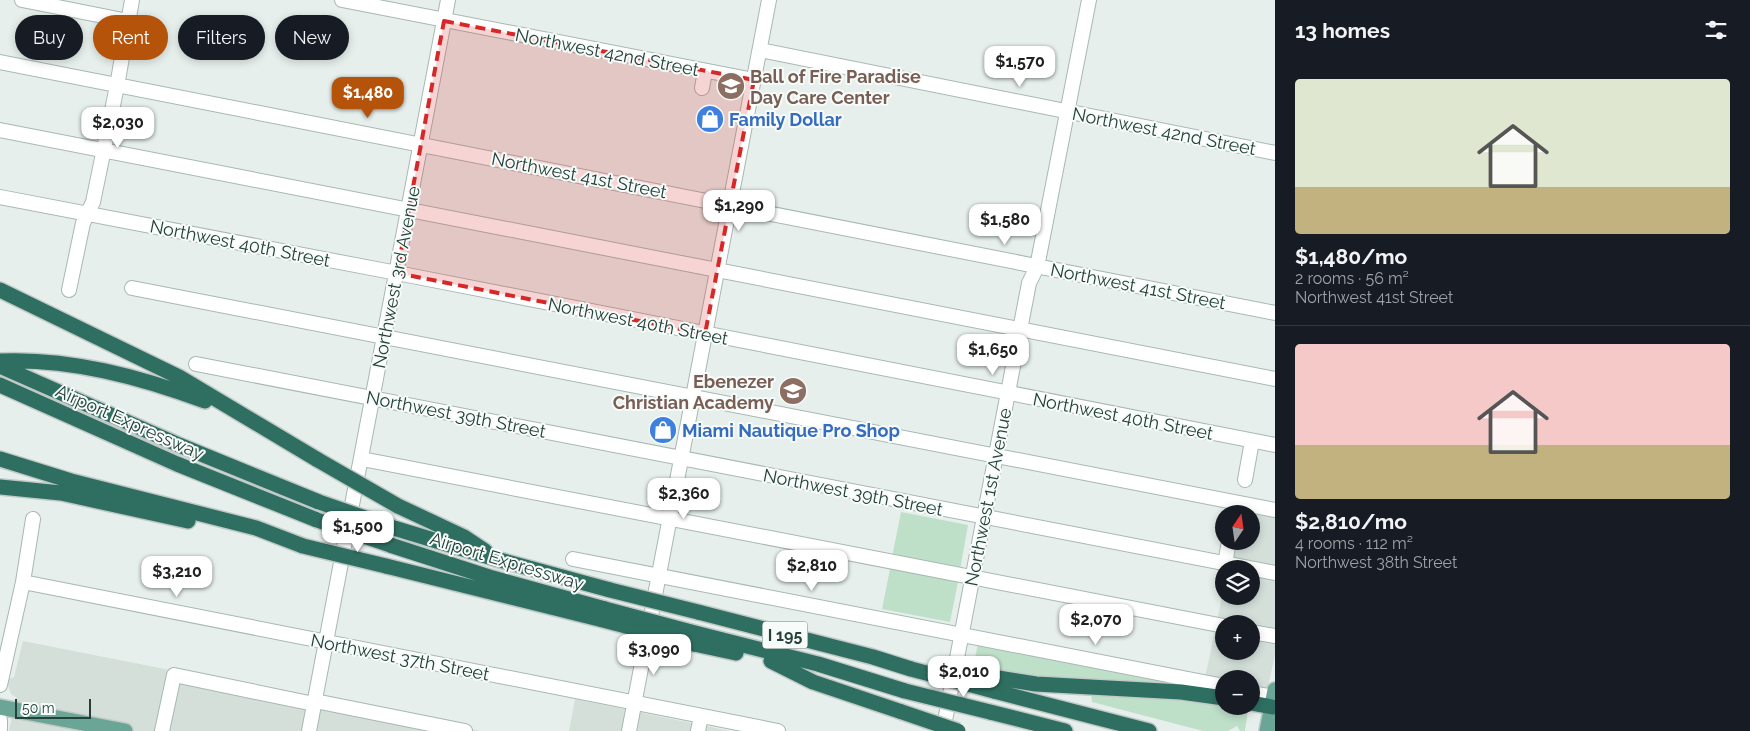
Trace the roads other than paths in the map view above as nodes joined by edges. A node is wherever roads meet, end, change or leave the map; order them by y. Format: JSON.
{"nodes":[{"id":1,"x":22,"y":0,"type":"edge"},
{"id":2,"x":132,"y":0,"type":"edge"},
{"id":3,"x":342,"y":0,"type":"edge"},
{"id":4,"x":448,"y":0,"type":"edge"},
{"id":5,"x":770,"y":0,"type":"edge"},
{"id":6,"x":1089,"y":0,"type":"edge"},
{"id":7,"x":98,"y":15,"type":"edge"},
{"id":8,"x":129,"y":15,"type":"edge"},
{"id":9,"x":444,"y":21,"type":"junction"},
{"id":10,"x":760,"y":50,"type":"junction"},
{"id":11,"x":121,"y":60,"type":"edge"},
{"id":12,"x":0,"y":62,"type":"edge"},
{"id":13,"x":705,"y":71,"type":"junction"},
{"id":14,"x":754,"y":80,"type":"junction"},
{"id":15,"x":117,"y":86,"type":"junction"},
{"id":16,"x":702,"y":88,"type":"dead end"},
{"id":17,"x":1066,"y":112,"type":"junction"},
{"id":18,"x":0,"y":130,"type":"edge"},
{"id":19,"x":422,"y":144,"type":"junction"},
{"id":20,"x":103,"y":150,"type":"junction"},
{"id":21,"x":1275,"y":153,"type":"edge"},
{"id":22,"x":0,"y":197,"type":"edge"},
{"id":23,"x":730,"y":206,"type":"junction"},
{"id":24,"x":409,"y":210,"type":"junction"},
{"id":25,"x":87,"y":213,"type":"junction"},
{"id":26,"x":1037,"y":267,"type":"junction"},
{"id":27,"x":717,"y":270,"type":"junction"},
{"id":28,"x":397,"y":273,"type":"junction"},
{"id":29,"x":132,"y":288,"type":"dead end"},
{"id":30,"x":0,"y":290,"type":"edge"},
{"id":31,"x":69,"y":290,"type":"dead end"},
{"id":32,"x":1275,"y":313,"type":"edge"},
{"id":33,"x":1020,"y":329,"type":"junction"},
{"id":34,"x":705,"y":334,"type":"junction"},
{"id":35,"x":385,"y":337,"type":"junction"},
{"id":36,"x":0,"y":361,"type":"edge"},
{"id":37,"x":196,"y":364,"type":"dead end"},
{"id":38,"x":0,"y":366,"type":"edge"},
{"id":39,"x":1275,"y":379,"type":"edge"},
{"id":40,"x":0,"y":385,"type":"edge"},
{"id":41,"x":1008,"y":394,"type":"junction"},
{"id":42,"x":693,"y":397,"type":"junction"},
{"id":43,"x":374,"y":398,"type":"junction"},
{"id":44,"x":237,"y":413,"type":"junction"},
{"id":45,"x":1252,"y":441,"type":"junction"},
{"id":46,"x":1275,"y":445,"type":"edge"},
{"id":47,"x":996,"y":456,"type":"junction"},
{"id":48,"x":681,"y":458,"type":"junction"},
{"id":49,"x":0,"y":459,"type":"edge"},
{"id":50,"x":362,"y":459,"type":"junction"},
{"id":51,"x":1246,"y":480,"type":"dead end"},
{"id":52,"x":0,"y":487,"type":"edge"},
{"id":53,"x":1275,"y":510,"type":"edge"},
{"id":54,"x":984,"y":518,"type":"junction"},
{"id":55,"x":33,"y":519,"type":"dead end"},
{"id":56,"x":669,"y":520,"type":"junction"},
{"id":57,"x":303,"y":546,"type":"junction"},
{"id":58,"x":496,"y":559,"type":"junction"},
{"id":59,"x":573,"y":559,"type":"dead end"},
{"id":60,"x":1215,"y":565,"type":"edge"},
{"id":61,"x":1260,"y":571,"type":"edge"},
{"id":62,"x":1275,"y":573,"type":"edge"},
{"id":63,"x":658,"y":577,"type":"junction"},
{"id":64,"x":973,"y":577,"type":"junction"},
{"id":65,"x":22,"y":582,"type":"junction"},
{"id":66,"x":604,"y":615,"type":"junction"},
{"id":67,"x":1215,"y":624,"type":"edge"},
{"id":68,"x":6,"y":632,"type":"edge"},
{"id":69,"x":962,"y":634,"type":"junction"},
{"id":70,"x":1260,"y":634,"type":"edge"},
{"id":71,"x":1275,"y":636,"type":"edge"},
{"id":72,"x":694,"y":638,"type":"junction"},
{"id":73,"x":326,"y":642,"type":"junction"},
{"id":74,"x":771,"y":662,"type":"junction"},
{"id":75,"x":996,"y":684,"type":"junction"},
{"id":76,"x":1215,"y":684,"type":"edge"},
{"id":77,"x":0,"y":685,"type":"edge"},
{"id":78,"x":905,"y":691,"type":"junction"},
{"id":79,"x":1260,"y":694,"type":"edge"},
{"id":80,"x":1215,"y":697,"type":"edge"},
{"id":81,"x":1273,"y":698,"type":"edge"},
{"id":82,"x":1260,"y":701,"type":"edge"},
{"id":83,"x":634,"y":702,"type":"junction"},
{"id":84,"x":315,"y":703,"type":"junction"},
{"id":85,"x":0,"y":707,"type":"edge"},
{"id":86,"x":701,"y":716,"type":"junction"},
{"id":87,"x":0,"y":720,"type":"edge"},
{"id":88,"x":1270,"y":727,"type":"edge"},
{"id":89,"x":0,"y":729,"type":"edge"},
{"id":90,"x":125,"y":731,"type":"edge"},
{"id":91,"x":162,"y":731,"type":"edge"},
{"id":92,"x":309,"y":731,"type":"edge"},
{"id":93,"x":465,"y":731,"type":"edge"},
{"id":94,"x":629,"y":731,"type":"edge"},
{"id":95,"x":698,"y":731,"type":"edge"},
{"id":96,"x":778,"y":731,"type":"edge"},
{"id":97,"x":943,"y":731,"type":"edge"},
{"id":98,"x":958,"y":731,"type":"edge"},
{"id":99,"x":1065,"y":731,"type":"edge"},
{"id":100,"x":1149,"y":731,"type":"edge"}],
"edges":[{"from":1,"to":7,"type":"street"},
{"from":2,"to":8,"type":"street"},
{"from":3,"to":9,"type":"street","name":"Northwest 42nd Street"},
{"from":4,"to":9,"type":"street","name":"Northwest 3rd Avenue"},
{"from":5,"to":10,"type":"street"},
{"from":6,"to":17,"type":"street","name":"Northwest 1st Avenue"},
{"from":9,"to":13,"type":"street","name":"Northwest 42nd Street"},
{"from":9,"to":19,"type":"street","name":"Northwest 3rd Avenue"},
{"from":10,"to":14,"type":"street"},
{"from":10,"to":17,"type":"street","name":"Northwest 42nd Street"},
{"from":11,"to":15,"type":"street"},
{"from":12,"to":15,"type":"street","name":"Northwest 41st Street"},
{"from":13,"to":14,"type":"street","name":"Northwest 42nd Street"},
{"from":13,"to":16,"type":"street"},
{"from":14,"to":23,"type":"street"},
{"from":15,"to":19,"type":"street","name":"Northwest 41st Street"},
{"from":15,"to":20,"type":"street"},
{"from":17,"to":21,"type":"street","name":"Northwest 42nd Street"},
{"from":17,"to":26,"type":"street","name":"Northwest 1st Avenue"},
{"from":18,"to":20,"type":"street"},
{"from":19,"to":23,"type":"street","name":"Northwest 41st Street"},
{"from":19,"to":24,"type":"street","name":"Northwest 3rd Avenue"},
{"from":20,"to":24,"type":"street"},
{"from":20,"to":25,"type":"street"},
{"from":22,"to":25,"type":"street","name":"Northwest 40th Street"},
{"from":23,"to":26,"type":"street","name":"Northwest 41st Street"},
{"from":23,"to":27,"type":"street"},
{"from":24,"to":27,"type":"street"},
{"from":24,"to":28,"type":"street","name":"Northwest 3rd Avenue"},
{"from":25,"to":28,"type":"street","name":"Northwest 40th Street"},
{"from":25,"to":31,"type":"street"},
{"from":26,"to":32,"type":"street","name":"Northwest 41st Street"},
{"from":26,"to":33,"type":"street","name":"Northwest 1st Avenue"},
{"from":27,"to":33,"type":"street"},
{"from":27,"to":34,"type":"street"},
{"from":28,"to":34,"type":"street","name":"Northwest 40th Street"},
{"from":28,"to":35,"type":"street","name":"Northwest 3rd Avenue"},
{"from":29,"to":35,"type":"street"},
{"from":30,"to":44,"type":"highway"},
{"from":33,"to":39,"type":"street"},
{"from":33,"to":41,"type":"street","name":"Northwest 1st Avenue"},
{"from":34,"to":41,"type":"street","name":"Northwest 40th Street"},
{"from":34,"to":42,"type":"street"},
{"from":35,"to":42,"type":"street"},
{"from":35,"to":43,"type":"street","name":"Northwest 3rd Avenue"},
{"from":36,"to":44,"type":"highway"},
{"from":37,"to":43,"type":"street","name":"Northwest 39th Street"},
{"from":38,"to":58,"type":"highway","name":"Airport Expressway","bridge":true},
{"from":40,"to":66,"type":"highway","name":"Airport Expressway","bridge":true},
{"from":41,"to":45,"type":"street","name":"Northwest 40th Street"},
{"from":41,"to":47,"type":"street","name":"Northwest 1st Avenue"},
{"from":42,"to":47,"type":"street"},
{"from":42,"to":48,"type":"street"},
{"from":43,"to":48,"type":"street","name":"Northwest 39th Street"},
{"from":43,"to":50,"type":"street","name":"Northwest 3rd Avenue"},
{"from":44,"to":58,"type":"highway","bridge":true},
{"from":45,"to":46,"type":"street","name":"Northwest 40th Street"},
{"from":45,"to":51,"type":"street"},
{"from":47,"to":53,"type":"street"},
{"from":47,"to":54,"type":"street","name":"Northwest 1st Avenue"},
{"from":48,"to":54,"type":"street","name":"Northwest 39th Street"},
{"from":48,"to":56,"type":"street"},
{"from":49,"to":57,"type":"highway"},
{"from":50,"to":56,"type":"street"},
{"from":50,"to":73,"type":"street","name":"Northwest 3rd Avenue"},
{"from":52,"to":57,"type":"highway"},
{"from":54,"to":60,"type":"street","name":"Northwest 39th Street"},
{"from":54,"to":64,"type":"street","name":"Northwest 1st Avenue"},
{"from":55,"to":65,"type":"street"},
{"from":56,"to":63,"type":"street"},
{"from":56,"to":64,"type":"street"},
{"from":57,"to":66,"type":"highway","bridge":true},
{"from":58,"to":75,"type":"highway","number":"I 195","bridge":true},
{"from":59,"to":63,"type":"street"},
{"from":61,"to":62,"type":"street","name":"Northwest 39th Street"},
{"from":63,"to":69,"type":"street"},
{"from":63,"to":83,"type":"street"},
{"from":64,"to":67,"type":"street"},
{"from":64,"to":69,"type":"street","name":"Northwest 1st Avenue"},
{"from":65,"to":68,"type":"street"},
{"from":65,"to":73,"type":"street","name":"Northwest 37th Street"},
{"from":66,"to":72,"type":"highway","bridge":true},
{"from":68,"to":77,"type":"street"},
{"from":69,"to":76,"type":"street"},
{"from":69,"to":97,"type":"street","name":"Northwest 1st Avenue"},
{"from":70,"to":71,"type":"street"},
{"from":72,"to":74,"type":"highway"},
{"from":72,"to":78,"type":"highway"},
{"from":73,"to":83,"type":"street","name":"Northwest 37th Street"},
{"from":73,"to":84,"type":"street","name":"Northwest 3rd Avenue"},
{"from":74,"to":78,"type":"highway"},
{"from":74,"to":98,"type":"highway","bridge":true},
{"from":75,"to":80,"type":"highway"},
{"from":75,"to":100,"type":"highway","number":"I 195"},
{"from":78,"to":99,"type":"highway","bridge":true},
{"from":79,"to":81,"type":"street"},
{"from":81,"to":82,"type":"highway"},
{"from":81,"to":88,"type":"main road"},
{"from":83,"to":86,"type":"street","name":"Northwest 37th Street"},
{"from":83,"to":94,"type":"street"},
{"from":84,"to":91,"type":"street"},
{"from":84,"to":92,"type":"street","name":"Northwest 3rd Avenue"},
{"from":84,"to":93,"type":"street"},
{"from":85,"to":90,"type":"main road"},
{"from":86,"to":95,"type":"street"},
{"from":86,"to":96,"type":"street","name":"Northwest 37th Street"},
{"from":87,"to":89,"type":"street"}]}
